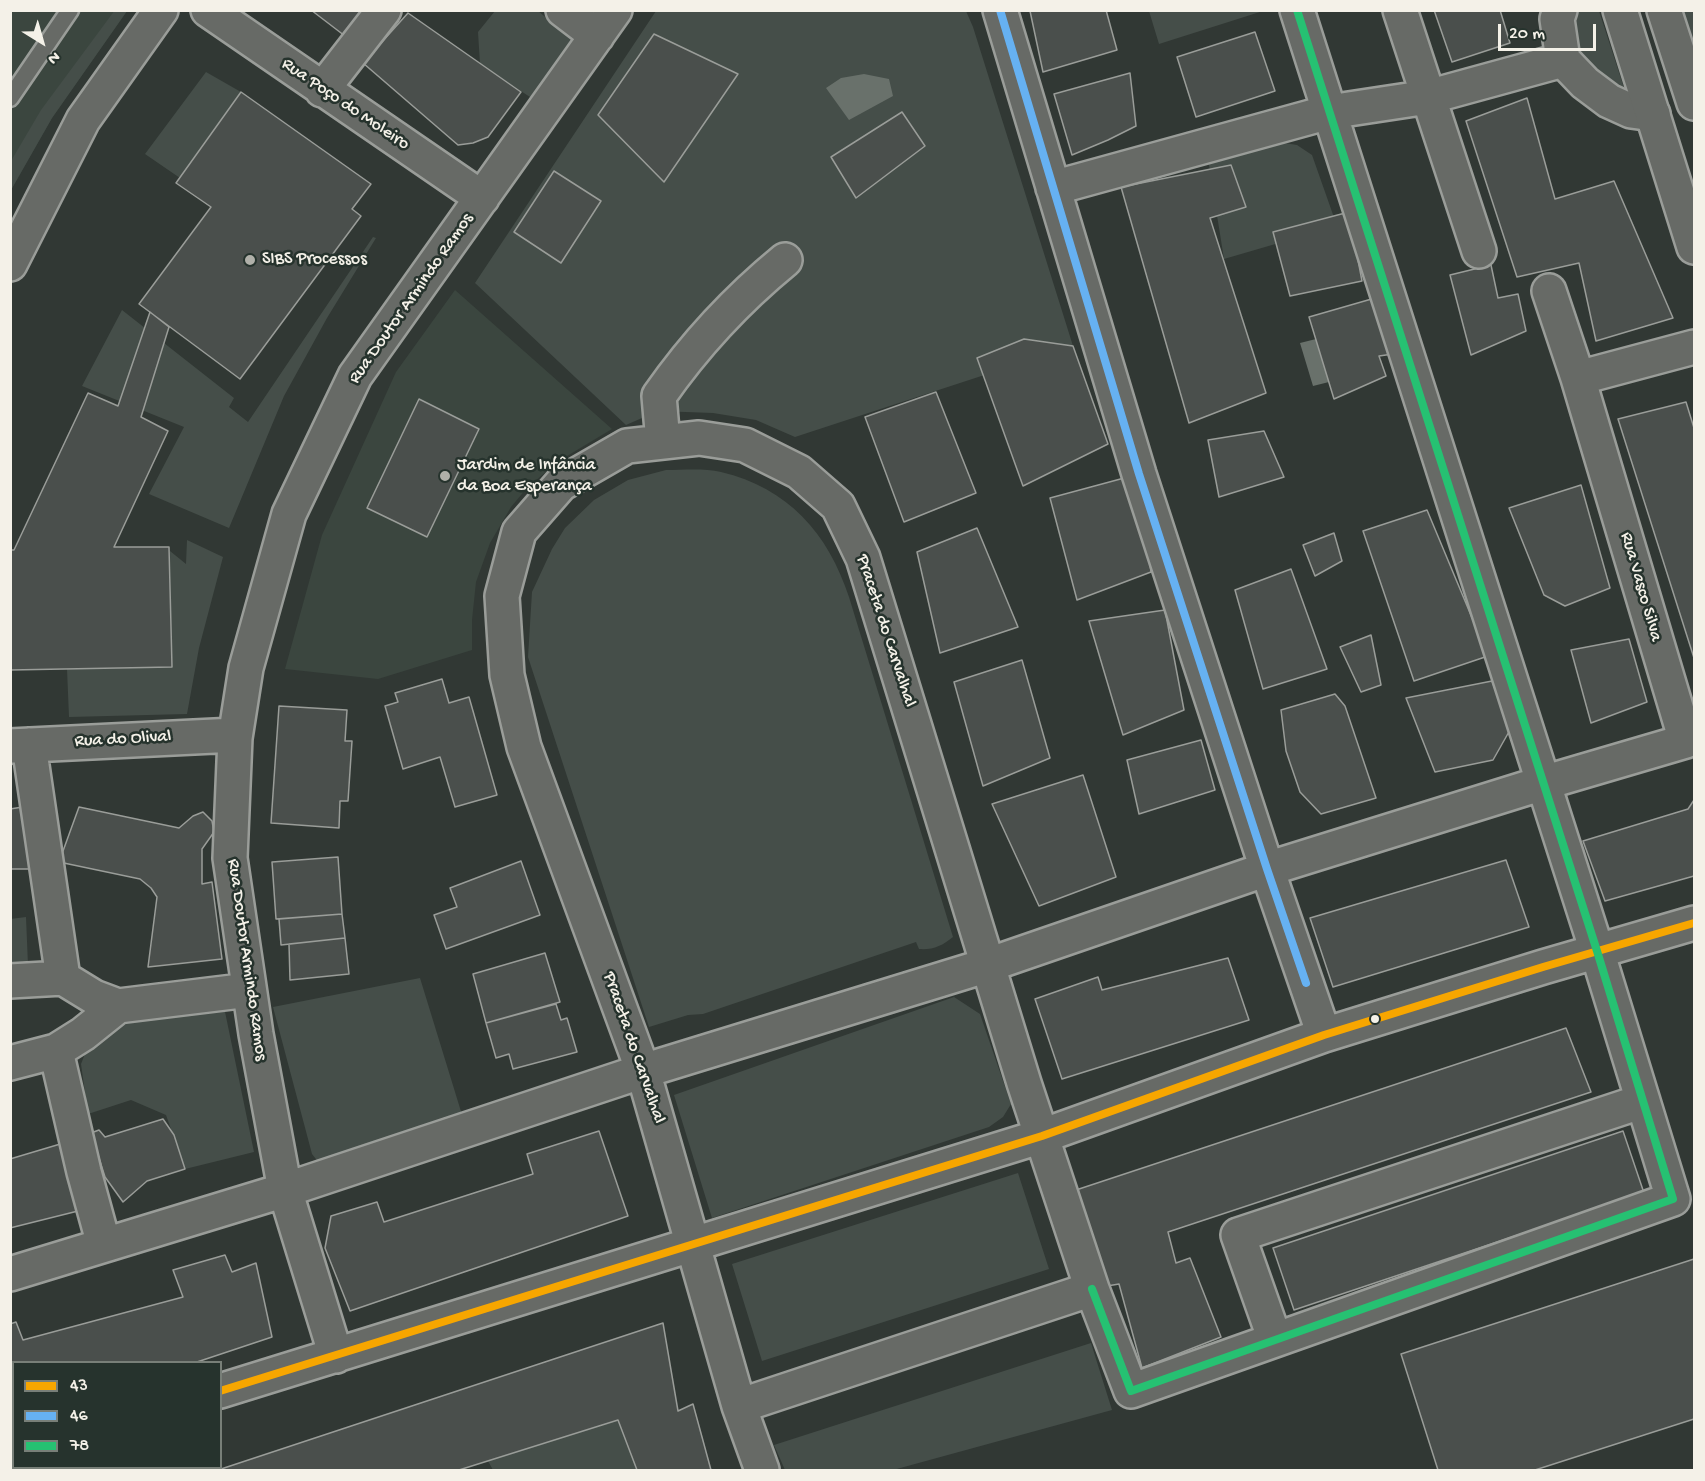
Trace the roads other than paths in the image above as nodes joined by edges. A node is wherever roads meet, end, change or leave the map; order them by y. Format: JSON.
{"nodes":[{"id":1,"x":70,"y":10,"type":"edge"},
{"id":2,"x":161,"y":10,"type":"edge"},
{"id":3,"x":208,"y":10,"type":"edge"},
{"id":4,"x":384,"y":10,"type":"edge"},
{"id":5,"x":563,"y":10,"type":"edge"},
{"id":6,"x":1000,"y":10,"type":"edge"},
{"id":7,"x":1297,"y":10,"type":"edge"},
{"id":8,"x":1400,"y":10,"type":"edge"},
{"id":9,"x":1560,"y":10,"type":"edge"},
{"id":10,"x":1620,"y":10,"type":"edge"},
{"id":11,"x":1664,"y":10,"type":"edge"},
{"id":12,"x":606,"y":23,"type":"edge"},
{"id":13,"x":1563,"y":60,"type":"junction"},
{"id":14,"x":322,"y":90,"type":"junction"},
{"id":15,"x":1428,"y":97,"type":"junction"},
{"id":16,"x":10,"y":98,"type":"edge"},
{"id":17,"x":1695,"y":103,"type":"edge"},
{"id":18,"x":1329,"y":112,"type":"junction"},
{"id":19,"x":1653,"y":114,"type":"junction"},
{"id":20,"x":1053,"y":188,"type":"junction"},
{"id":21,"x":482,"y":198,"type":"junction"},
{"id":22,"x":1695,"y":247,"type":"edge"},
{"id":23,"x":1479,"y":251,"type":"dead end"},
{"id":24,"x":785,"y":260,"type":"dead end"},
{"id":25,"x":10,"y":264,"type":"edge"},
{"id":26,"x":1549,"y":291,"type":"dead end"},
{"id":27,"x":1695,"y":347,"type":"edge"},
{"id":28,"x":1578,"y":378,"type":"junction"},
{"id":29,"x":663,"y":442,"type":"junction"},
{"id":30,"x":235,"y":735,"type":"junction"},
{"id":31,"x":20,"y":745,"type":"edge"},
{"id":32,"x":1543,"y":783,"type":"junction"},
{"id":33,"x":1267,"y":869,"type":"junction"},
{"id":34,"x":1695,"y":923,"type":"edge"},
{"id":35,"x":1597,"y":951,"type":"junction"},
{"id":36,"x":988,"y":964,"type":"junction"},
{"id":37,"x":63,"y":978,"type":"junction"},
{"id":38,"x":10,"y":981,"type":"edge"},
{"id":39,"x":249,"y":990,"type":"junction"},
{"id":40,"x":118,"y":1006,"type":"junction"},
{"id":41,"x":1324,"y":1035,"type":"junction"},
{"id":42,"x":56,"y":1051,"type":"junction"},
{"id":43,"x":10,"y":1063,"type":"edge"},
{"id":44,"x":643,"y":1071,"type":"junction"},
{"id":45,"x":1642,"y":1101,"type":"junction"},
{"id":46,"x":1042,"y":1136,"type":"junction"},
{"id":47,"x":285,"y":1190,"type":"junction"},
{"id":48,"x":694,"y":1244,"type":"junction"},
{"id":49,"x":104,"y":1245,"type":"junction"},
{"id":50,"x":10,"y":1274,"type":"edge"},
{"id":51,"x":1092,"y":1289,"type":"junction"},
{"id":52,"x":1275,"y":1340,"type":"junction"},
{"id":53,"x":336,"y":1356,"type":"junction"},
{"id":54,"x":222,"y":1390,"type":"edge"},
{"id":55,"x":739,"y":1406,"type":"junction"},
{"id":56,"x":762,"y":1470,"type":"edge"}],
"edges":[{"from":1,"to":16,"type":"lane"},
{"from":2,"to":25,"type":"street"},
{"from":3,"to":14,"type":"street","name":"Rua Poço do Moleiro"},
{"from":4,"to":14,"type":"street"},
{"from":5,"to":12,"type":"street"},
{"from":6,"to":20,"type":"street"},
{"from":7,"to":18,"type":"street"},
{"from":8,"to":15,"type":"street"},
{"from":9,"to":13,"type":"street"},
{"from":10,"to":19,"type":"street"},
{"from":11,"to":17,"type":"street"},
{"from":12,"to":21,"type":"street","name":"Rua Doutor Armindo Ramos"},
{"from":13,"to":15,"type":"street"},
{"from":13,"to":19,"type":"street"},
{"from":14,"to":21,"type":"street","name":"Rua Poço do Moleiro"},
{"from":15,"to":18,"type":"street"},
{"from":15,"to":23,"type":"street"},
{"from":18,"to":20,"type":"street"},
{"from":18,"to":32,"type":"street"},
{"from":19,"to":22,"type":"street"},
{"from":20,"to":33,"type":"street"},
{"from":21,"to":30,"type":"street","name":"Rua Doutor Armindo Ramos"},
{"from":24,"to":29,"type":"street"},
{"from":26,"to":28,"type":"street","name":"Rua Vasco Silva"},
{"from":27,"to":28,"type":"street"},
{"from":28,"to":32,"type":"street","name":"Rua Vasco Silva"},
{"from":29,"to":36,"type":"street","name":"Praceta do Carvalhal"},
{"from":29,"to":44,"type":"street","name":"Praceta do Carvalhal"},
{"from":30,"to":31,"type":"street","name":"Rua do Olival"},
{"from":30,"to":39,"type":"street","name":"Rua Doutor Armindo Ramos"},
{"from":31,"to":37,"type":"street"},
{"from":32,"to":33,"type":"street"},
{"from":32,"to":35,"type":"street"},
{"from":33,"to":36,"type":"street"},
{"from":33,"to":41,"type":"street"},
{"from":34,"to":35,"type":"street"},
{"from":35,"to":41,"type":"street"},
{"from":35,"to":45,"type":"street"},
{"from":36,"to":44,"type":"street"},
{"from":36,"to":46,"type":"street","name":"Praceta do Carvalhal"},
{"from":37,"to":38,"type":"street"},
{"from":37,"to":40,"type":"street"},
{"from":39,"to":40,"type":"street"},
{"from":39,"to":47,"type":"street","name":"Rua Doutor Armindo Ramos"},
{"from":40,"to":42,"type":"street"},
{"from":41,"to":46,"type":"street"},
{"from":42,"to":43,"type":"street"},
{"from":42,"to":49,"type":"street"},
{"from":44,"to":47,"type":"street"},
{"from":44,"to":48,"type":"street","name":"Praceta do Carvalhal"},
{"from":45,"to":52,"type":"street"},
{"from":45,"to":52,"type":"street"},
{"from":46,"to":48,"type":"street"},
{"from":46,"to":51,"type":"street","name":"Praceta do Carvalhal"},
{"from":47,"to":49,"type":"street"},
{"from":47,"to":53,"type":"street","name":"Rua Doutor Armindo Ramos"},
{"from":48,"to":53,"type":"street"},
{"from":48,"to":55,"type":"street","name":"Praceta do Carvalhal"},
{"from":49,"to":50,"type":"street"},
{"from":51,"to":52,"type":"street","name":"Praceta do Carvalhal"},
{"from":51,"to":55,"type":"street"},
{"from":53,"to":54,"type":"street"},
{"from":55,"to":56,"type":"street","name":"Praceta do Carvalhal"}]}
